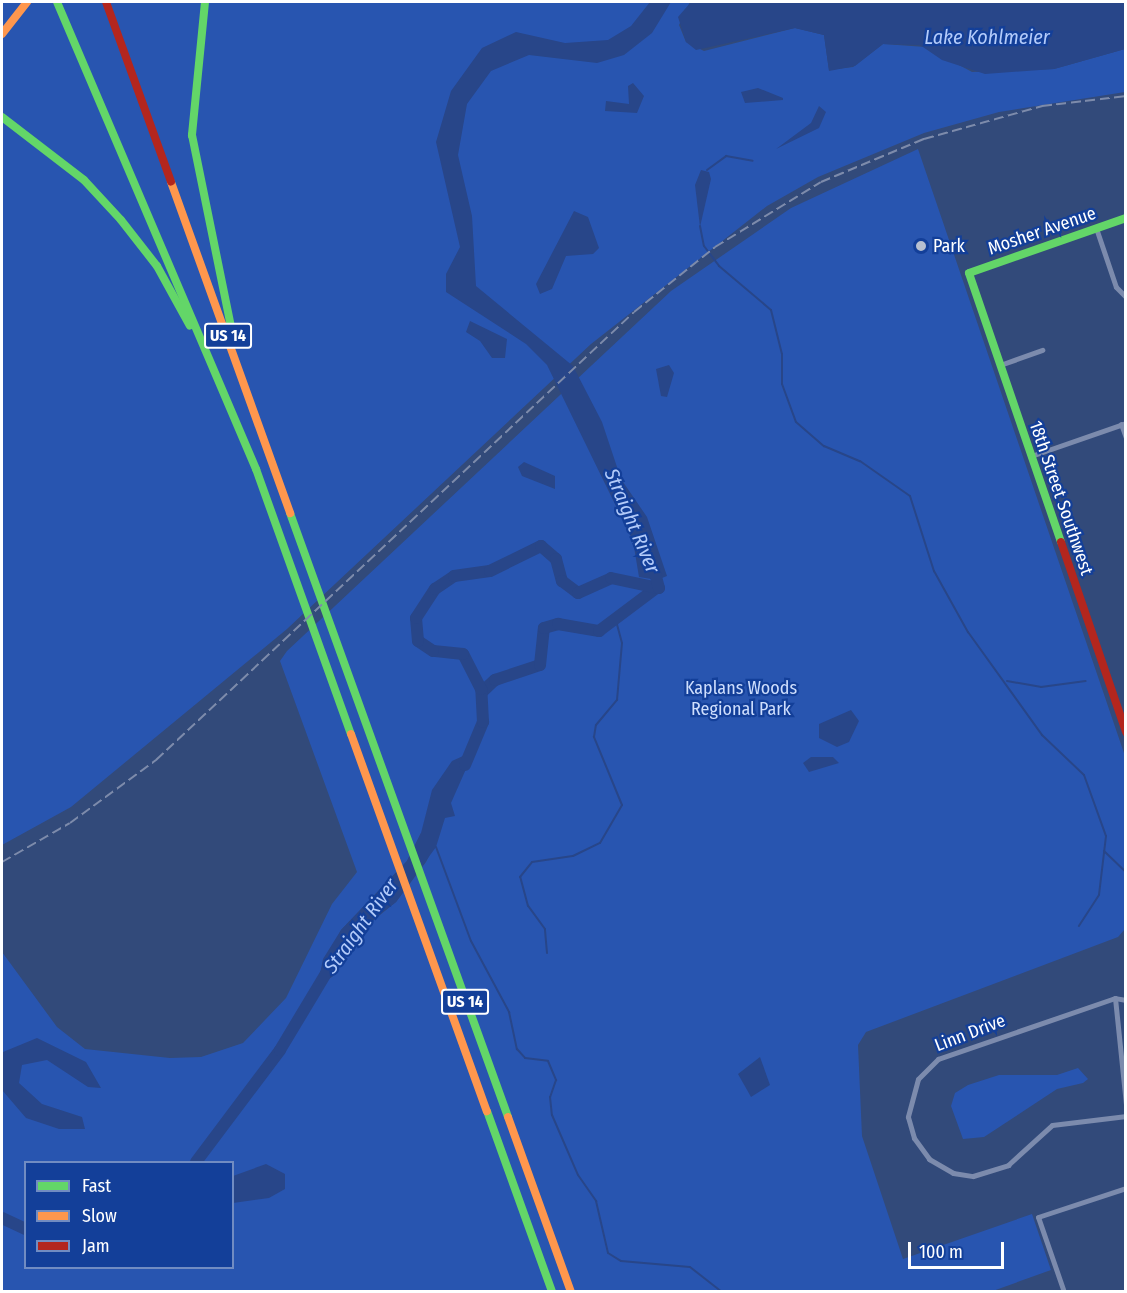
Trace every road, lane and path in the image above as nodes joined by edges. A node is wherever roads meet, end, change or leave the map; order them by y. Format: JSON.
{"nodes":[{"id":1,"x":27,"y":2,"type":"edge"},
{"id":2,"x":57,"y":2,"type":"edge"},
{"id":3,"x":106,"y":2,"type":"edge"},
{"id":4,"x":205,"y":2,"type":"edge"},
{"id":5,"x":2,"y":34,"type":"edge"},
{"id":6,"x":2,"y":117,"type":"edge"},
{"id":7,"x":1125,"y":218,"type":"edge"},
{"id":8,"x":1096,"y":228,"type":"junction"},
{"id":9,"x":969,"y":273,"type":"joint"},
{"id":10,"x":1125,"y":297,"type":"edge"},
{"id":11,"x":1042,"y":350,"type":"dead end"},
{"id":12,"x":1000,"y":365,"type":"junction"},
{"id":13,"x":249,"y":395,"type":"junction"},
{"id":14,"x":230,"y":407,"type":"junction"},
{"id":15,"x":1123,"y":424,"type":"edge"},
{"id":16,"x":1125,"y":438,"type":"edge"},
{"id":17,"x":1031,"y":456,"type":"junction"},
{"id":18,"x":1125,"y":732,"type":"edge"},
{"id":19,"x":1114,"y":998,"type":"junction"},
{"id":20,"x":1125,"y":1000,"type":"edge"},
{"id":21,"x":1125,"y":1104,"type":"edge"},
{"id":22,"x":1125,"y":1116,"type":"edge"},
{"id":23,"x":1125,"y":1188,"type":"edge"},
{"id":24,"x":552,"y":1292,"type":"edge"},
{"id":25,"x":573,"y":1292,"type":"edge"},
{"id":26,"x":1064,"y":1292,"type":"edge"}],
"edges":[{"from":1,"to":5,"type":"main road"},
{"from":2,"to":14,"type":"main road","number":"US 14"},
{"from":3,"to":13,"type":"main road","number":"US 14"},
{"from":4,"to":13,"type":"main road"},
{"from":6,"to":14,"type":"main road"},
{"from":7,"to":8,"type":"main road","name":"Mosher Avenue"},
{"from":8,"to":9,"type":"main road","name":"Mosher Avenue"},
{"from":8,"to":10,"type":"street"},
{"from":9,"to":12,"type":"main road","name":"18th Street Southwest"},
{"from":11,"to":12,"type":"street"},
{"from":12,"to":17,"type":"main road","name":"18th Street Southwest"},
{"from":13,"to":25,"type":"main road","number":"US 14"},
{"from":14,"to":24,"type":"main road","number":"US 14"},
{"from":15,"to":16,"type":"street"},
{"from":15,"to":17,"type":"street"},
{"from":17,"to":18,"type":"main road","name":"18th Street Southwest"},
{"from":19,"to":20,"type":"street","name":"Linn Drive"},
{"from":19,"to":21,"type":"street"},
{"from":19,"to":22,"type":"street","name":"Linn Drive"},
{"from":23,"to":26,"type":"street"}]}
